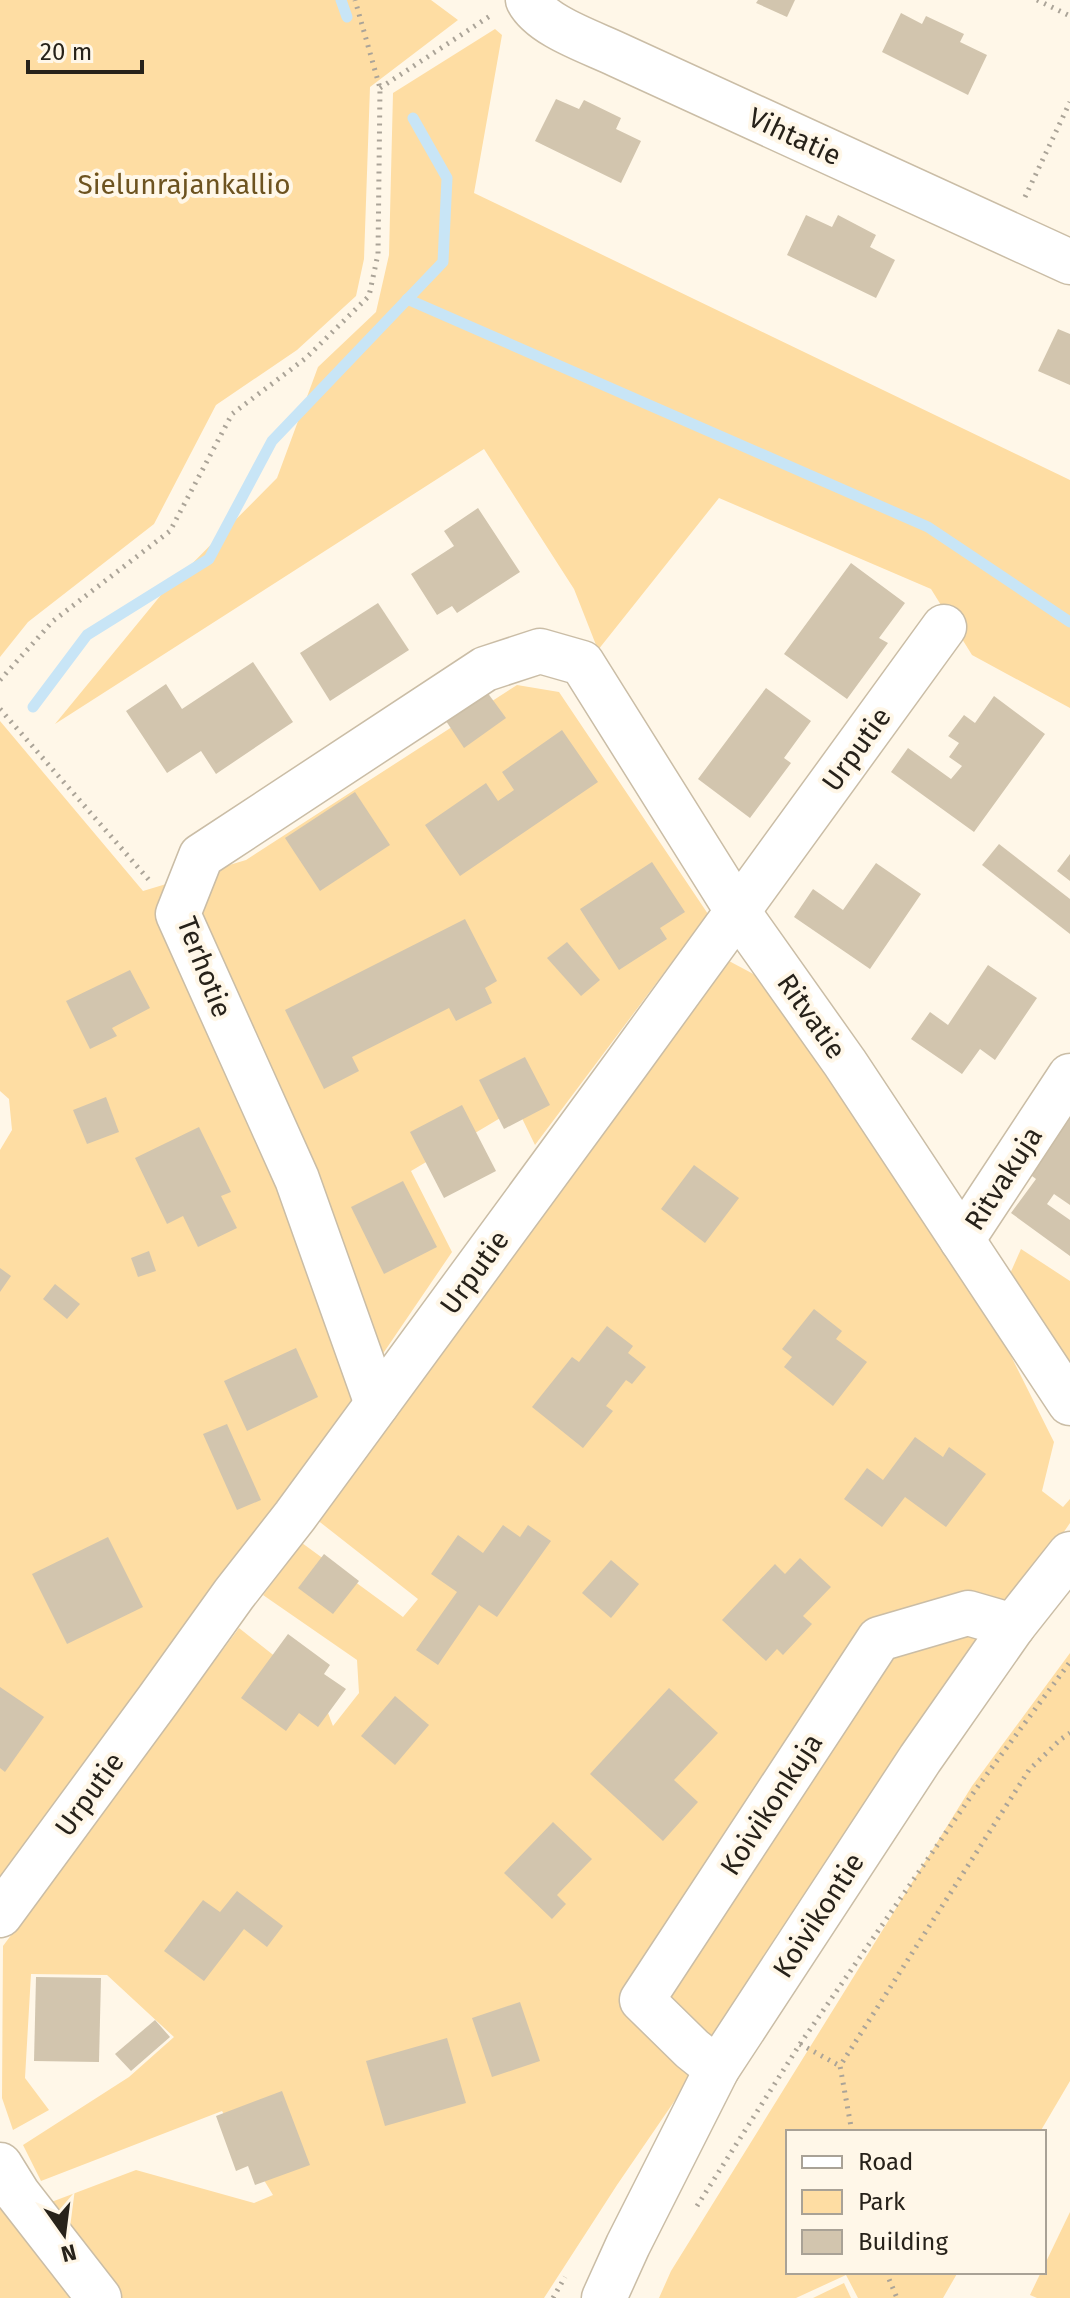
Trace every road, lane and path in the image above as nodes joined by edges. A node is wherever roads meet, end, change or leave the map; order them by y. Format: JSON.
{"nodes":[{"id":1,"x":355,"y":0,"type":"edge"},
{"id":2,"x":1037,"y":0,"type":"edge"},
{"id":3,"x":516,"y":4,"type":"edge"},
{"id":4,"x":1070,"y":16,"type":"edge"},
{"id":5,"x":380,"y":88,"type":"junction"},
{"id":6,"x":1070,"y":102,"type":"edge"},
{"id":7,"x":1008,"y":234,"type":"junction"},
{"id":8,"x":1070,"y":262,"type":"edge"},
{"id":9,"x":944,"y":627,"type":"dead end"},
{"id":10,"x":540,"y":651,"type":"joint"},
{"id":11,"x":0,"y":680,"type":"edge"},
{"id":12,"x":0,"y":709,"type":"edge"},
{"id":13,"x":738,"y":912,"type":"junction"},
{"id":14,"x":178,"y":914,"type":"junction"},
{"id":15,"x":1070,"y":1076,"type":"edge"},
{"id":16,"x":962,"y":1240,"type":"junction"},
{"id":17,"x":1070,"y":1403,"type":"edge"},
{"id":18,"x":377,"y":1404,"type":"junction"},
{"id":19,"x":1070,"y":1554,"type":"edge"},
{"id":20,"x":1013,"y":1626,"type":"junction"},
{"id":21,"x":1070,"y":1662,"type":"edge"},
{"id":22,"x":1070,"y":1733,"type":"edge"},
{"id":23,"x":0,"y":1915,"type":"edge"},
{"id":24,"x":800,"y":2044,"type":"junction"},
{"id":25,"x":840,"y":2066,"type":"junction"},
{"id":26,"x":717,"y":2069,"type":"junction"},
{"id":27,"x":852,"y":2130,"type":"edge"},
{"id":28,"x":0,"y":2165,"type":"edge"},
{"id":29,"x":694,"y":2211,"type":"dead end"},
{"id":30,"x":887,"y":2274,"type":"edge"},
{"id":31,"x":99,"y":2298,"type":"edge"},
{"id":32,"x":604,"y":2298,"type":"edge"},
{"id":33,"x":897,"y":2298,"type":"edge"}],
"edges":[{"from":1,"to":5,"type":"path"},
{"from":2,"to":4,"type":"path"},
{"from":3,"to":5,"type":"path"},
{"from":3,"to":7,"type":"street","name":"Vihtatie"},
{"from":5,"to":11,"type":"path"},
{"from":6,"to":7,"type":"path"},
{"from":7,"to":8,"type":"street","name":"Vihtatie"},
{"from":9,"to":13,"type":"street","name":"Urputie"},
{"from":10,"to":13,"type":"street","name":"Ritvatie"},
{"from":10,"to":14,"type":"street","name":"Terhotie"},
{"from":12,"to":14,"type":"path"},
{"from":13,"to":16,"type":"street","name":"Ritvatie"},
{"from":13,"to":18,"type":"street","name":"Urputie"},
{"from":14,"to":18,"type":"street","name":"Terhotie"},
{"from":15,"to":16,"type":"street","name":"Ritvakuja"},
{"from":16,"to":17,"type":"street","name":"Ritvatie"},
{"from":18,"to":23,"type":"street","name":"Urputie"},
{"from":19,"to":20,"type":"street","name":"Koivikontie"},
{"from":20,"to":26,"type":"street","name":"Koivikontie"},
{"from":20,"to":26,"type":"street","name":"Koivikonkuja"},
{"from":21,"to":24,"type":"path","name":"Koivikontie"},
{"from":22,"to":25,"type":"path"},
{"from":24,"to":25,"type":"path"},
{"from":24,"to":29,"type":"path","name":"Koivikontie"},
{"from":25,"to":27,"type":"path"},
{"from":26,"to":32,"type":"street","name":"Koivikontie"},
{"from":28,"to":31,"type":"street"},
{"from":30,"to":33,"type":"path"}]}
